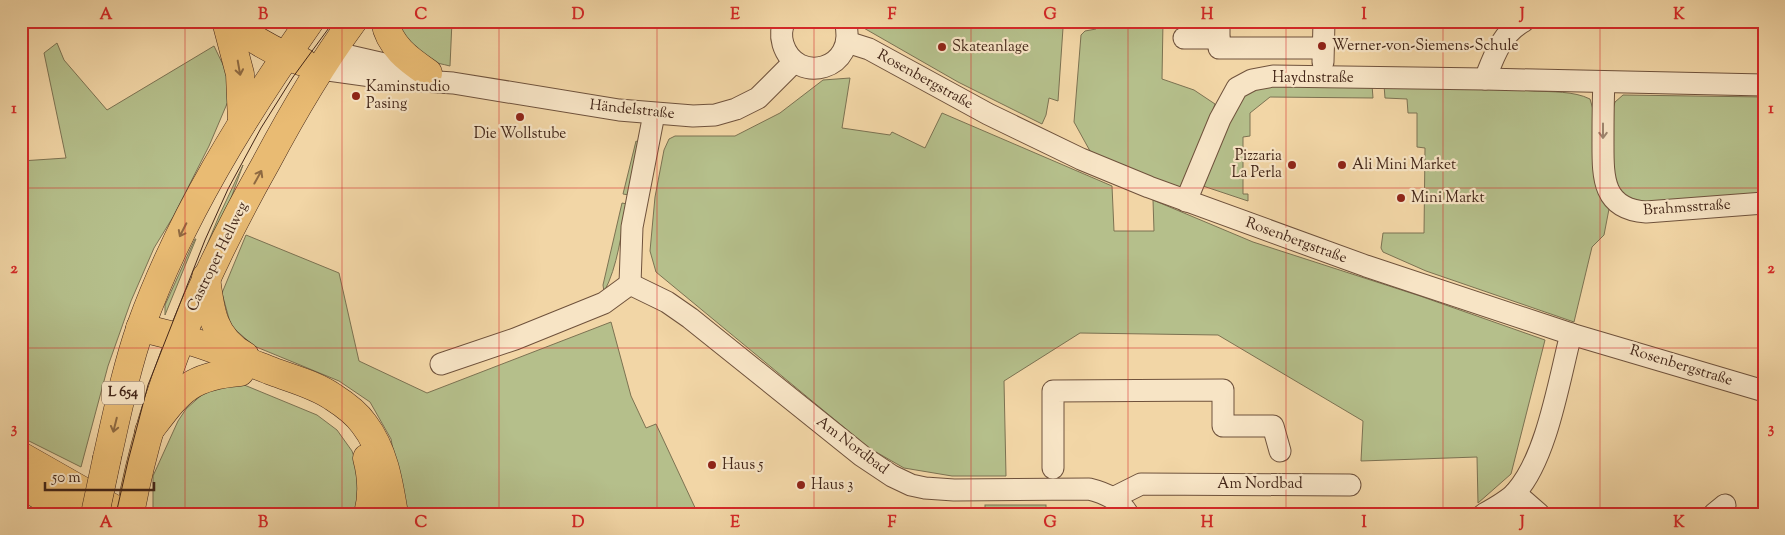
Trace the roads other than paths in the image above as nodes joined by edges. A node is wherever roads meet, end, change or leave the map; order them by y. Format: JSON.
{"nodes":[{"id":1,"x":226,"y":21,"type":"edge"},
{"id":2,"x":231,"y":21,"type":"edge"},
{"id":3,"x":254,"y":21,"type":"edge"},
{"id":4,"x":353,"y":21,"type":"edge"},
{"id":5,"x":385,"y":21,"type":"edge"},
{"id":6,"x":784,"y":21,"type":"edge"},
{"id":7,"x":1324,"y":21,"type":"edge"},
{"id":8,"x":1524,"y":21,"type":"edge"},
{"id":9,"x":1219,"y":30,"type":"edge"},
{"id":10,"x":846,"y":32,"type":"edge"},
{"id":11,"x":1184,"y":38,"type":"dead end"},
{"id":12,"x":297,"y":39,"type":"edge"},
{"id":13,"x":1323,"y":48,"type":"junction"},
{"id":14,"x":326,"y":60,"type":"junction"},
{"id":15,"x":794,"y":62,"type":"junction"},
{"id":16,"x":1322,"y":77,"type":"junction"},
{"id":17,"x":440,"y":78,"type":"junction"},
{"id":18,"x":1485,"y":79,"type":"junction"},
{"id":19,"x":1604,"y":82,"type":"junction"},
{"id":20,"x":1764,"y":85,"type":"edge"},
{"id":21,"x":654,"y":114,"type":"junction"},
{"id":22,"x":242,"y":123,"type":"junction"},
{"id":23,"x":1186,"y":201,"type":"junction"},
{"id":24,"x":1764,"y":203,"type":"edge"},
{"id":25,"x":206,"y":277,"type":"junction"},
{"id":26,"x":630,"y":284,"type":"junction"},
{"id":27,"x":140,"y":328,"type":"junction"},
{"id":28,"x":1571,"y":334,"type":"junction"},
{"id":29,"x":178,"y":343,"type":"junction"},
{"id":30,"x":441,"y":364,"type":"dead end"},
{"id":31,"x":240,"y":372,"type":"junction"},
{"id":32,"x":294,"y":380,"type":"junction"},
{"id":33,"x":1764,"y":391,"type":"edge"},
{"id":34,"x":149,"y":431,"type":"junction"},
{"id":35,"x":1280,"y":451,"type":"dead end"},
{"id":36,"x":21,"y":456,"type":"edge"},
{"id":37,"x":1053,"y":468,"type":"dead end"},
{"id":38,"x":21,"y":484,"type":"edge"},
{"id":39,"x":1350,"y":485,"type":"dead end"},
{"id":40,"x":1515,"y":493,"type":"junction"},
{"id":41,"x":1113,"y":498,"type":"junction"},
{"id":42,"x":71,"y":514,"type":"edge"},
{"id":43,"x":96,"y":514,"type":"edge"},
{"id":44,"x":123,"y":514,"type":"edge"},
{"id":45,"x":130,"y":514,"type":"edge"},
{"id":46,"x":368,"y":514,"type":"edge"},
{"id":47,"x":394,"y":514,"type":"edge"},
{"id":48,"x":1128,"y":514,"type":"edge"},
{"id":49,"x":1484,"y":514,"type":"edge"},
{"id":50,"x":1539,"y":514,"type":"edge"}],
"edges":[{"from":1,"to":22,"type":"main road","one_way":true},
{"from":2,"to":12,"type":"main road"},
{"from":3,"to":12,"type":"main road"},
{"from":4,"to":14,"type":"main road","name":"Castroper Hellweg","number":"L 654"},
{"from":5,"to":17,"type":"main road","name":"Händelstraße"},
{"from":6,"to":15,"type":"street"},
{"from":7,"to":13,"type":"street"},
{"from":8,"to":18,"type":"street"},
{"from":9,"to":11,"type":"street"},
{"from":9,"to":13,"type":"street"},
{"from":10,"to":15,"type":"street","name":"Rosenbergstraße"},
{"from":10,"to":23,"type":"street","name":"Rosenbergstraße"},
{"from":12,"to":14,"type":"main road"},
{"from":12,"to":22,"type":"main road","number":"L 654"},
{"from":13,"to":16,"type":"street"},
{"from":14,"to":17,"type":"street","name":"Händelstraße"},
{"from":25,"to":14,"type":"main road","name":"Castroper Hellweg","number":"L 654","one_way":true},
{"from":15,"to":21,"type":"street","name":"Händelstraße"},
{"from":16,"to":18,"type":"street","name":"Haydnstraße"},
{"from":16,"to":23,"type":"street","name":"Haydnstraße"},
{"from":17,"to":21,"type":"street","name":"Händelstraße"},
{"from":18,"to":19,"type":"street","name":"Haydnstraße"},
{"from":19,"to":20,"type":"street","name":"Haydnstraße"},
{"from":19,"to":24,"type":"street","name":"Brahmsstraße","one_way":true},
{"from":21,"to":26,"type":"street"},
{"from":22,"to":27,"type":"main road","number":"L 654","one_way":true},
{"from":23,"to":28,"type":"street","name":"Rosenbergstraße"},
{"from":25,"to":29,"type":"main road","name":"Castroper Hellweg","number":"L 654"},
{"from":25,"to":32,"type":"main road"},
{"from":26,"to":30,"type":"street"},
{"from":26,"to":41,"type":"street","name":"Am Nordbad"},
{"from":27,"to":29,"type":"main road"},
{"from":27,"to":43,"type":"main road","number":"L 654","one_way":true,"bridge":true},
{"from":28,"to":33,"type":"street","name":"Rosenbergstraße"},
{"from":28,"to":40,"type":"street"},
{"from":29,"to":31,"type":"main road"},
{"from":29,"to":32,"type":"main road"},
{"from":29,"to":34,"type":"main road","name":"Castroper Hellweg","number":"L 654"},
{"from":31,"to":34,"type":"main road"},
{"from":31,"to":46,"type":"main road"},
{"from":32,"to":47,"type":"main road"},
{"from":34,"to":45,"type":"main road","name":"Castroper Hellweg","number":"L 654"},
{"from":35,"to":37,"type":"street"},
{"from":36,"to":44,"type":"main road"},
{"from":38,"to":42,"type":"main road"},
{"from":39,"to":41,"type":"street","name":"Am Nordbad"},
{"from":40,"to":49,"type":"street"},
{"from":40,"to":50,"type":"street"},
{"from":41,"to":48,"type":"street","name":"Am Nordbad"}]}
